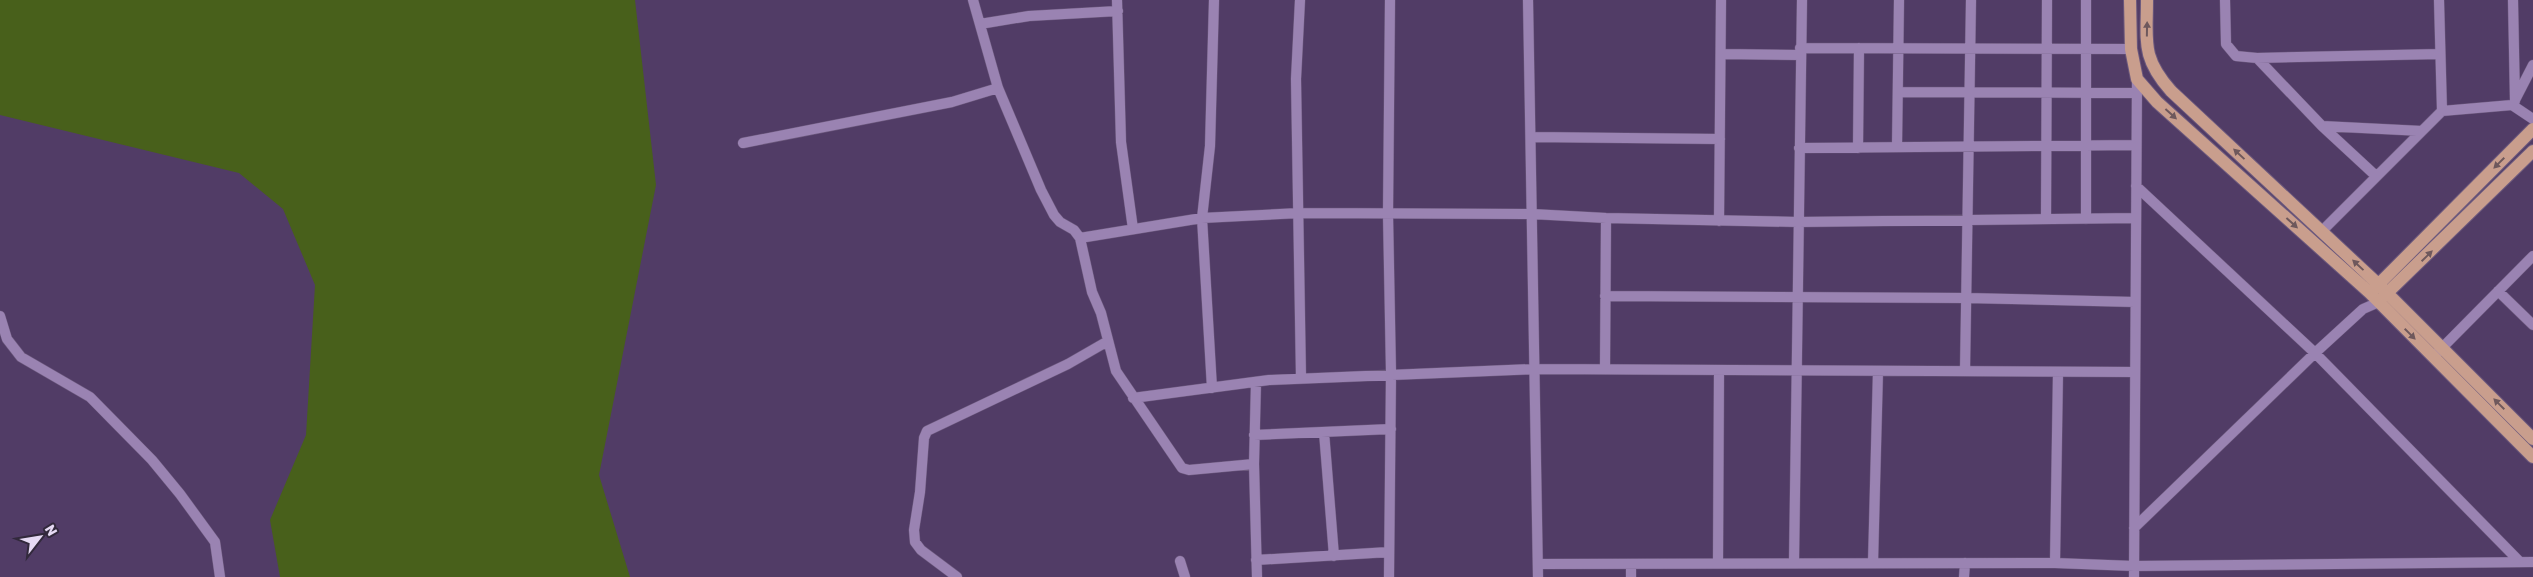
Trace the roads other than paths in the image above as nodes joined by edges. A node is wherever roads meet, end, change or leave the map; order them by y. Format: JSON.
{"nodes":[{"id":1,"x":973,"y":0,"type":"edge"},
{"id":2,"x":1117,"y":0,"type":"edge"},
{"id":3,"x":1214,"y":0,"type":"edge"},
{"id":4,"x":1300,"y":0,"type":"edge"},
{"id":5,"x":1390,"y":0,"type":"edge"},
{"id":6,"x":1528,"y":0,"type":"edge"},
{"id":7,"x":1722,"y":0,"type":"edge"},
{"id":8,"x":1802,"y":0,"type":"edge"},
{"id":9,"x":1899,"y":0,"type":"edge"},
{"id":10,"x":1971,"y":0,"type":"edge"},
{"id":11,"x":2047,"y":0,"type":"edge"},
{"id":12,"x":2086,"y":0,"type":"edge"},
{"id":13,"x":2130,"y":0,"type":"edge"},
{"id":14,"x":2147,"y":0,"type":"edge"},
{"id":15,"x":2225,"y":0,"type":"edge"},
{"id":16,"x":2439,"y":0,"type":"edge"},
{"id":17,"x":2513,"y":0,"type":"edge"},
{"id":18,"x":1118,"y":11,"type":"junction"},
{"id":19,"x":980,"y":24,"type":"junction"},
{"id":20,"x":1859,"y":48,"type":"junction"},
{"id":21,"x":1898,"y":49,"type":"junction"},
{"id":22,"x":2131,"y":49,"type":"junction"},
{"id":23,"x":1972,"y":50,"type":"junction"},
{"id":24,"x":2046,"y":50,"type":"junction"},
{"id":25,"x":2086,"y":50,"type":"junction"},
{"id":26,"x":1800,"y":51,"type":"junction"},
{"id":27,"x":1721,"y":54,"type":"junction"},
{"id":28,"x":2440,"y":54,"type":"junction"},
{"id":29,"x":2258,"y":58,"type":"junction"},
{"id":30,"x":2533,"y":65,"type":"edge"},
{"id":31,"x":2137,"y":79,"type":"junction"},
{"id":32,"x":998,"y":88,"type":"junction"},
{"id":33,"x":1898,"y":92,"type":"junction"},
{"id":34,"x":1970,"y":93,"type":"junction"},
{"id":35,"x":2086,"y":93,"type":"junction"},
{"id":36,"x":2136,"y":93,"type":"junction"},
{"id":37,"x":2046,"y":94,"type":"junction"},
{"id":38,"x":2513,"y":103,"type":"junction"},
{"id":39,"x":2442,"y":111,"type":"junction"},
{"id":40,"x":2533,"y":119,"type":"edge"},
{"id":41,"x":2322,"y":126,"type":"junction"},
{"id":42,"x":2533,"y":129,"type":"edge"},
{"id":43,"x":2422,"y":131,"type":"junction"},
{"id":44,"x":1530,"y":137,"type":"junction"},
{"id":45,"x":1720,"y":139,"type":"junction"},
{"id":46,"x":743,"y":143,"type":"dead end"},
{"id":47,"x":2136,"y":145,"type":"junction"},
{"id":48,"x":2047,"y":146,"type":"junction"},
{"id":49,"x":2086,"y":146,"type":"junction"},
{"id":50,"x":1897,"y":147,"type":"junction"},
{"id":51,"x":1969,"y":147,"type":"junction"},
{"id":52,"x":1799,"y":148,"type":"junction"},
{"id":53,"x":1858,"y":148,"type":"junction"},
{"id":54,"x":2533,"y":151,"type":"edge"},
{"id":55,"x":2376,"y":176,"type":"junction"},
{"id":56,"x":2136,"y":186,"type":"junction"},
{"id":57,"x":1300,"y":213,"type":"junction"},
{"id":58,"x":1388,"y":214,"type":"junction"},
{"id":59,"x":1532,"y":214,"type":"junction"},
{"id":60,"x":1202,"y":218,"type":"junction"},
{"id":61,"x":1606,"y":218,"type":"junction"},
{"id":62,"x":2136,"y":218,"type":"junction"},
{"id":63,"x":2046,"y":219,"type":"junction"},
{"id":64,"x":2086,"y":219,"type":"junction"},
{"id":65,"x":1719,"y":220,"type":"junction"},
{"id":66,"x":1966,"y":220,"type":"junction"},
{"id":67,"x":1798,"y":222,"type":"junction"},
{"id":68,"x":1133,"y":229,"type":"junction"},
{"id":69,"x":2322,"y":231,"type":"junction"},
{"id":70,"x":1080,"y":238,"type":"junction"},
{"id":71,"x":2533,"y":256,"type":"edge"},
{"id":72,"x":2498,"y":291,"type":"junction"},
{"id":73,"x":2379,"y":293,"type":"junction"},
{"id":74,"x":1605,"y":296,"type":"junction"},
{"id":75,"x":1798,"y":297,"type":"junction"},
{"id":76,"x":1966,"y":298,"type":"junction"},
{"id":77,"x":2135,"y":302,"type":"junction"},
{"id":78,"x":0,"y":316,"type":"edge"},
{"id":79,"x":2533,"y":325,"type":"edge"},
{"id":80,"x":1108,"y":342,"type":"junction"},
{"id":81,"x":2442,"y":347,"type":"junction"},
{"id":82,"x":2315,"y":353,"type":"junction"},
{"id":83,"x":2433,"y":357,"type":"junction"},
{"id":84,"x":1535,"y":369,"type":"junction"},
{"id":85,"x":1605,"y":369,"type":"junction"},
{"id":86,"x":1719,"y":370,"type":"junction"},
{"id":87,"x":1797,"y":370,"type":"junction"},
{"id":88,"x":1878,"y":371,"type":"junction"},
{"id":89,"x":1965,"y":371,"type":"junction"},
{"id":90,"x":2058,"y":372,"type":"junction"},
{"id":91,"x":2135,"y":372,"type":"junction"},
{"id":92,"x":1391,"y":374,"type":"junction"},
{"id":93,"x":1300,"y":378,"type":"junction"},
{"id":94,"x":1256,"y":382,"type":"junction"},
{"id":95,"x":1212,"y":388,"type":"junction"},
{"id":96,"x":1132,"y":398,"type":"junction"},
{"id":97,"x":1391,"y":429,"type":"junction"},
{"id":98,"x":1324,"y":432,"type":"junction"},
{"id":99,"x":1254,"y":435,"type":"junction"},
{"id":100,"x":2533,"y":439,"type":"edge"},
{"id":101,"x":2533,"y":457,"type":"edge"},
{"id":102,"x":1254,"y":464,"type":"junction"},
{"id":103,"x":2134,"y":528,"type":"junction"},
{"id":104,"x":1389,"y":552,"type":"junction"},
{"id":105,"x":1334,"y":556,"type":"junction"},
{"id":106,"x":1180,"y":560,"type":"dead end"},
{"id":107,"x":1256,"y":560,"type":"junction"},
{"id":108,"x":2520,"y":562,"type":"junction"},
{"id":109,"x":2533,"y":562,"type":"edge"},
{"id":110,"x":1718,"y":563,"type":"junction"},
{"id":111,"x":1794,"y":563,"type":"junction"},
{"id":112,"x":1873,"y":563,"type":"junction"},
{"id":113,"x":1538,"y":564,"type":"junction"},
{"id":114,"x":1631,"y":564,"type":"junction"},
{"id":115,"x":1964,"y":564,"type":"junction"},
{"id":116,"x":2055,"y":564,"type":"junction"},
{"id":117,"x":2134,"y":566,"type":"junction"},
{"id":118,"x":220,"y":577,"type":"edge"},
{"id":119,"x":957,"y":577,"type":"edge"},
{"id":120,"x":1185,"y":577,"type":"edge"},
{"id":121,"x":1257,"y":577,"type":"edge"},
{"id":122,"x":1389,"y":577,"type":"edge"},
{"id":123,"x":1538,"y":577,"type":"edge"},
{"id":124,"x":1631,"y":577,"type":"edge"},
{"id":125,"x":1964,"y":577,"type":"edge"},
{"id":126,"x":2134,"y":577,"type":"edge"}],
"edges":[{"from":1,"to":19,"type":"street"},
{"from":2,"to":18,"type":"street"},
{"from":3,"to":60,"type":"street"},
{"from":4,"to":57,"type":"street"},
{"from":5,"to":58,"type":"street"},
{"from":6,"to":44,"type":"street"},
{"from":7,"to":27,"type":"street"},
{"from":8,"to":26,"type":"street"},
{"from":9,"to":21,"type":"street"},
{"from":10,"to":23,"type":"street"},
{"from":11,"to":24,"type":"street"},
{"from":12,"to":25,"type":"street"},
{"from":13,"to":22,"type":"main road"},
{"from":69,"to":14,"type":"main road","one_way":true},
{"from":15,"to":29,"type":"street"},
{"from":16,"to":28,"type":"street"},
{"from":17,"to":38,"type":"street"},
{"from":18,"to":19,"type":"street"},
{"from":18,"to":68,"type":"street"},
{"from":19,"to":32,"type":"street"},
{"from":20,"to":21,"type":"street"},
{"from":20,"to":26,"type":"street"},
{"from":20,"to":53,"type":"street"},
{"from":21,"to":23,"type":"street"},
{"from":21,"to":33,"type":"street"},
{"from":22,"to":25,"type":"street"},
{"from":22,"to":31,"type":"main road"},
{"from":23,"to":24,"type":"street"},
{"from":23,"to":34,"type":"street"},
{"from":24,"to":25,"type":"street"},
{"from":24,"to":37,"type":"street"},
{"from":25,"to":35,"type":"street"},
{"from":26,"to":27,"type":"street"},
{"from":26,"to":52,"type":"street"},
{"from":27,"to":45,"type":"street"},
{"from":28,"to":29,"type":"street"},
{"from":28,"to":39,"type":"street"},
{"from":29,"to":41,"type":"street"},
{"from":30,"to":38,"type":"street"},
{"from":31,"to":36,"type":"street"},
{"from":31,"to":73,"type":"main road","one_way":true},
{"from":32,"to":46,"type":"street"},
{"from":32,"to":70,"type":"street"},
{"from":33,"to":34,"type":"street"},
{"from":33,"to":50,"type":"street"},
{"from":34,"to":37,"type":"street"},
{"from":34,"to":51,"type":"street"},
{"from":35,"to":36,"type":"street"},
{"from":35,"to":37,"type":"street"},
{"from":35,"to":49,"type":"street"},
{"from":36,"to":47,"type":"street"},
{"from":37,"to":48,"type":"street"},
{"from":38,"to":39,"type":"street"},
{"from":38,"to":40,"type":"street"},
{"from":39,"to":43,"type":"street"},
{"from":41,"to":43,"type":"street"},
{"from":41,"to":55,"type":"street"},
{"from":42,"to":73,"type":"main road","one_way":true},
{"from":43,"to":55,"type":"street"},
{"from":44,"to":45,"type":"street"},
{"from":44,"to":59,"type":"street"},
{"from":45,"to":65,"type":"street"},
{"from":47,"to":49,"type":"street"},
{"from":47,"to":56,"type":"street"},
{"from":48,"to":49,"type":"street"},
{"from":48,"to":51,"type":"street"},
{"from":48,"to":63,"type":"street"},
{"from":49,"to":64,"type":"street"},
{"from":50,"to":51,"type":"street"},
{"from":50,"to":53,"type":"street"},
{"from":51,"to":66,"type":"street"},
{"from":52,"to":53,"type":"street"},
{"from":52,"to":67,"type":"street"},
{"from":73,"to":54,"type":"main road","one_way":true},
{"from":55,"to":69,"type":"street"},
{"from":56,"to":62,"type":"street"},
{"from":56,"to":82,"type":"street"},
{"from":57,"to":58,"type":"street"},
{"from":57,"to":60,"type":"street"},
{"from":57,"to":93,"type":"street"},
{"from":58,"to":59,"type":"street"},
{"from":58,"to":92,"type":"street"},
{"from":59,"to":61,"type":"street"},
{"from":59,"to":84,"type":"street"},
{"from":60,"to":68,"type":"street"},
{"from":60,"to":95,"type":"street"},
{"from":61,"to":65,"type":"street"},
{"from":61,"to":74,"type":"street"},
{"from":62,"to":64,"type":"street"},
{"from":62,"to":77,"type":"street"},
{"from":63,"to":64,"type":"street"},
{"from":63,"to":66,"type":"street"},
{"from":65,"to":67,"type":"street"},
{"from":66,"to":67,"type":"street"},
{"from":66,"to":76,"type":"street"},
{"from":67,"to":75,"type":"street"},
{"from":68,"to":70,"type":"street"},
{"from":73,"to":69,"type":"main road","one_way":true},
{"from":70,"to":80,"type":"street"},
{"from":71,"to":72,"type":"street"},
{"from":72,"to":79,"type":"street"},
{"from":72,"to":81,"type":"street"},
{"from":73,"to":81,"type":"main road"},
{"from":73,"to":82,"type":"street"},
{"from":73,"to":83,"type":"main road","one_way":true},
{"from":74,"to":75,"type":"street"},
{"from":74,"to":85,"type":"street"},
{"from":75,"to":76,"type":"street"},
{"from":75,"to":87,"type":"street"},
{"from":76,"to":77,"type":"street"},
{"from":76,"to":89,"type":"street"},
{"from":77,"to":91,"type":"street"},
{"from":78,"to":118,"type":"street"},
{"from":80,"to":96,"type":"street"},
{"from":80,"to":119,"type":"street"},
{"from":81,"to":83,"type":"street"},
{"from":100,"to":81,"type":"main road","one_way":true},
{"from":82,"to":103,"type":"street"},
{"from":82,"to":108,"type":"street"},
{"from":83,"to":101,"type":"main road"},
{"from":84,"to":85,"type":"street"},
{"from":84,"to":92,"type":"street"},
{"from":84,"to":113,"type":"street"},
{"from":85,"to":86,"type":"street"},
{"from":86,"to":87,"type":"street"},
{"from":86,"to":110,"type":"street"},
{"from":87,"to":88,"type":"street"},
{"from":87,"to":111,"type":"street"},
{"from":88,"to":89,"type":"street"},
{"from":88,"to":112,"type":"street"},
{"from":89,"to":90,"type":"street"},
{"from":90,"to":91,"type":"street"},
{"from":90,"to":116,"type":"street"},
{"from":91,"to":103,"type":"street"},
{"from":92,"to":93,"type":"street"},
{"from":92,"to":97,"type":"street"},
{"from":93,"to":94,"type":"street"},
{"from":94,"to":95,"type":"street"},
{"from":94,"to":99,"type":"street"},
{"from":95,"to":96,"type":"street"},
{"from":96,"to":102,"type":"street"},
{"from":97,"to":98,"type":"street"},
{"from":97,"to":104,"type":"street"},
{"from":98,"to":99,"type":"street"},
{"from":98,"to":105,"type":"street"},
{"from":99,"to":102,"type":"street"},
{"from":102,"to":107,"type":"street"},
{"from":103,"to":117,"type":"street"},
{"from":104,"to":105,"type":"street"},
{"from":104,"to":122,"type":"street"},
{"from":105,"to":107,"type":"street"},
{"from":106,"to":120,"type":"street"},
{"from":107,"to":121,"type":"street"},
{"from":108,"to":109,"type":"street"},
{"from":108,"to":117,"type":"street"},
{"from":110,"to":111,"type":"street"},
{"from":110,"to":114,"type":"street"},
{"from":111,"to":112,"type":"street"},
{"from":112,"to":115,"type":"street"},
{"from":113,"to":114,"type":"street"},
{"from":113,"to":123,"type":"street"},
{"from":114,"to":124,"type":"street"},
{"from":115,"to":116,"type":"street"},
{"from":115,"to":125,"type":"street"},
{"from":116,"to":117,"type":"street"},
{"from":117,"to":126,"type":"street"}]}
